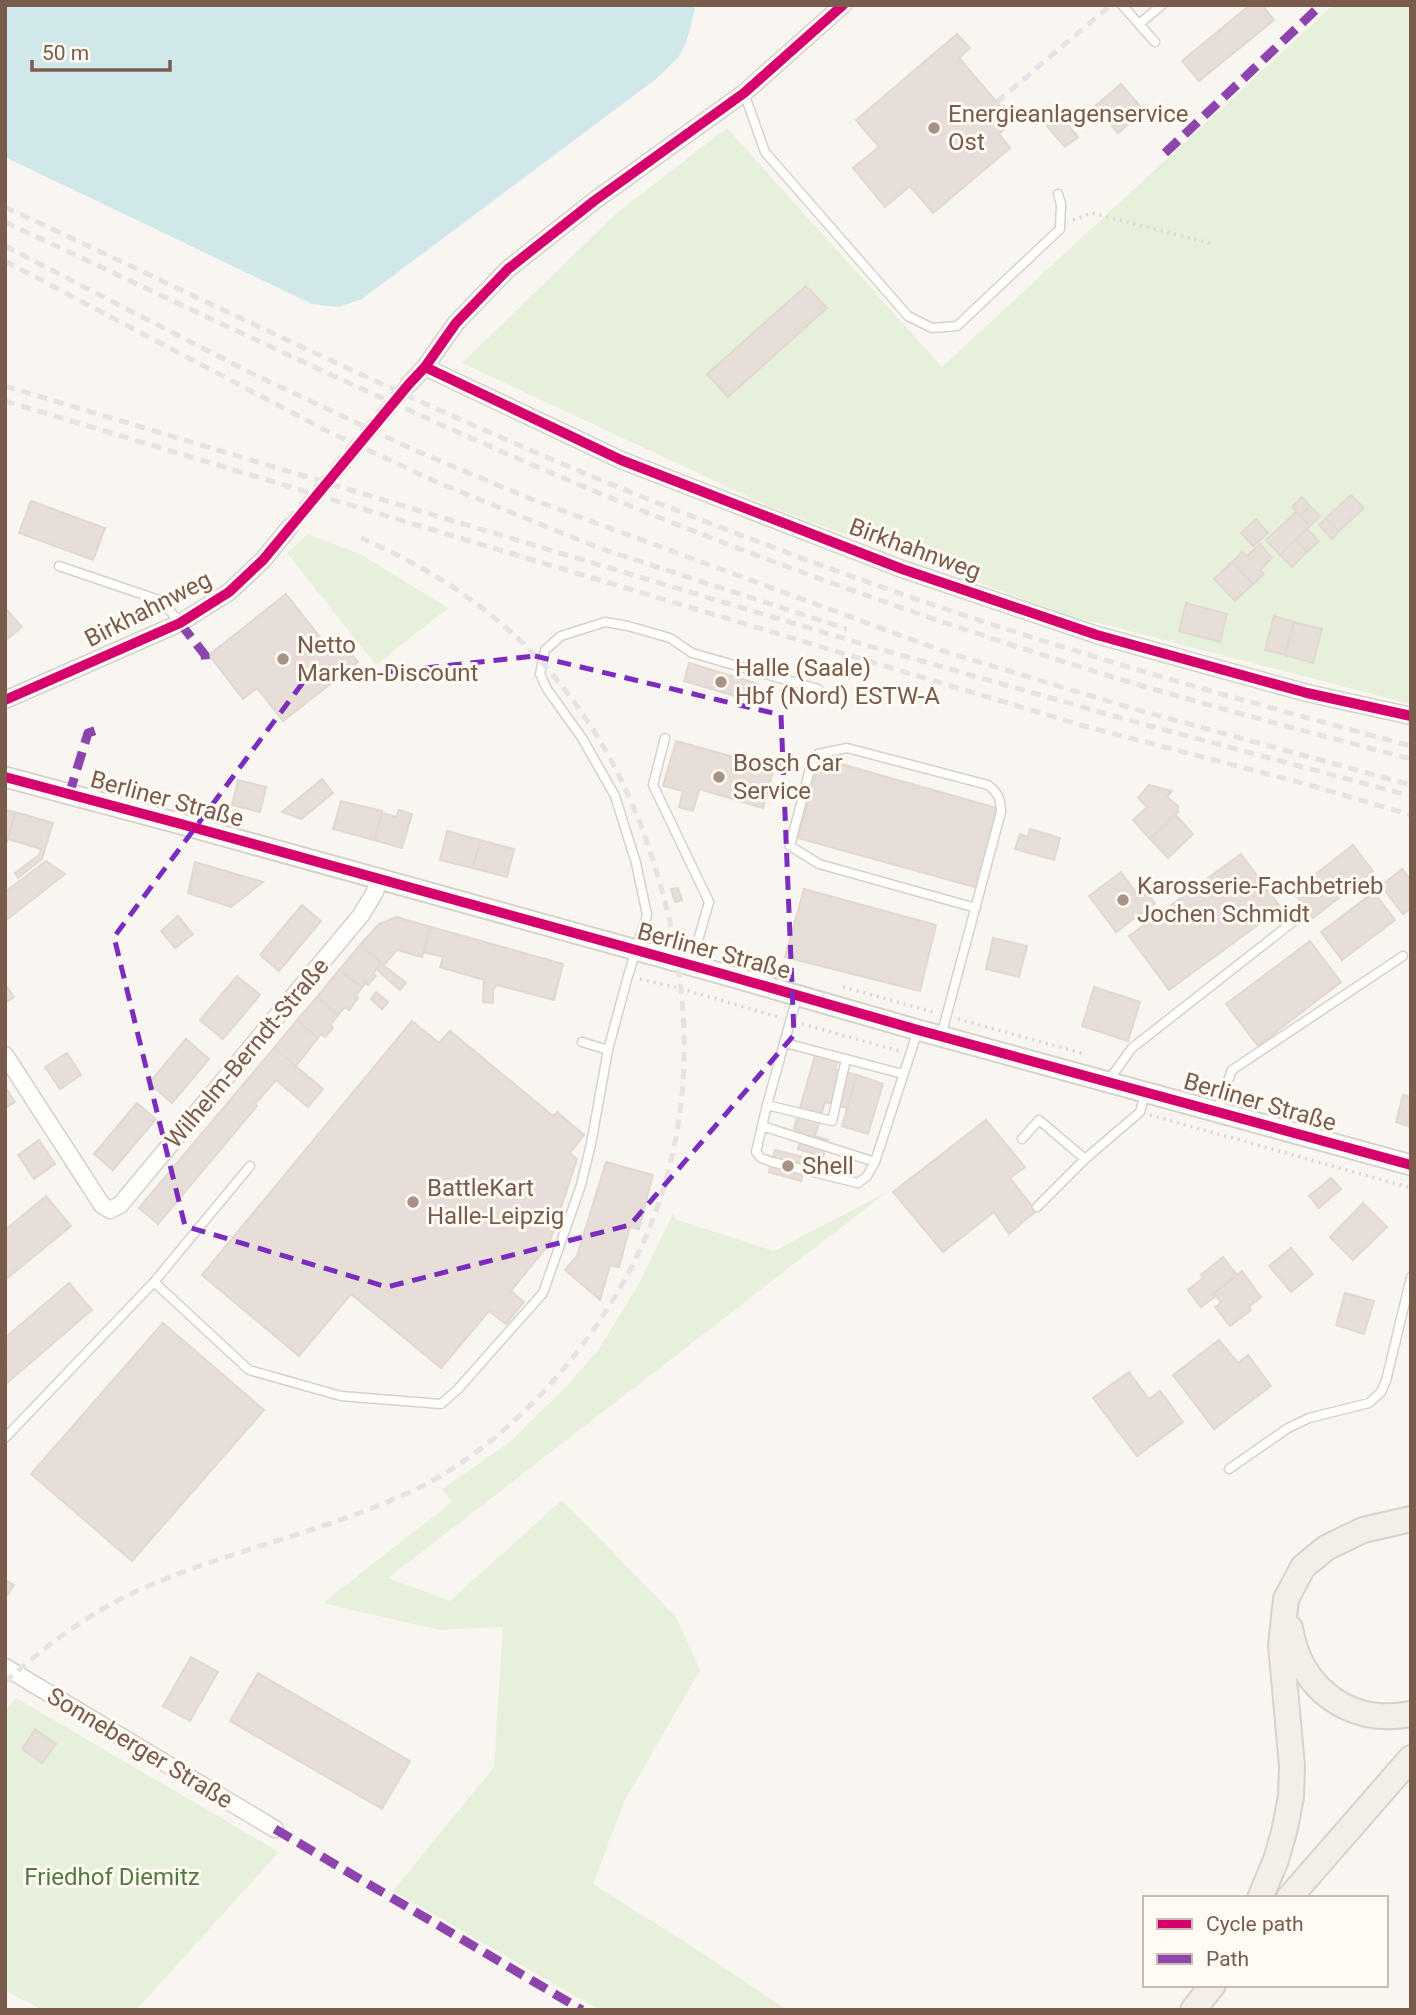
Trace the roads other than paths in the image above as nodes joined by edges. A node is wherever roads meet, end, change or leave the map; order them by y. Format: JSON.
{"nodes":[{"id":1,"x":843,"y":5,"type":"edge"},
{"id":2,"x":1122,"y":5,"type":"edge"},
{"id":3,"x":1162,"y":5,"type":"edge"},
{"id":4,"x":1139,"y":24,"type":"junction"},
{"id":5,"x":1155,"y":42,"type":"dead end"},
{"id":6,"x":744,"y":93,"type":"junction"},
{"id":7,"x":1058,"y":194,"type":"dead end"},
{"id":8,"x":425,"y":367,"type":"junction"},
{"id":9,"x":409,"y":384,"type":"tunnel mouth"},
{"id":10,"x":289,"y":528,"type":"tunnel mouth"},
{"id":11,"x":59,"y":566,"type":"dead end"},
{"id":12,"x":180,"y":623,"type":"junction"},
{"id":13,"x":818,"y":689,"type":"dead end"},
{"id":14,"x":5,"y":700,"type":"edge"},
{"id":15,"x":1411,"y":716,"type":"edge"},
{"id":16,"x":665,"y":738,"type":"dead end"},
{"id":17,"x":5,"y":777,"type":"edge"},
{"id":18,"x":378,"y":880,"type":"junction"},
{"id":19,"x":975,"y":908,"type":"junction"},
{"id":20,"x":1294,"y":921,"type":"dead end"},
{"id":21,"x":636,"y":951,"type":"junction"},
{"id":22,"x":1403,"y":956,"type":"dead end"},
{"id":23,"x":691,"y":965,"type":"junction"},
{"id":24,"x":797,"y":995,"type":"junction"},
{"id":25,"x":918,"y":1030,"type":"junction"},
{"id":26,"x":941,"y":1036,"type":"junction"},
{"id":27,"x":582,"y":1042,"type":"dead end"},
{"id":28,"x":785,"y":1043,"type":"junction"},
{"id":29,"x":608,"y":1050,"type":"junction"},
{"id":30,"x":5,"y":1055,"type":"edge"},
{"id":31,"x":846,"y":1059,"type":"junction"},
{"id":32,"x":904,"y":1074,"type":"junction"},
{"id":33,"x":1108,"y":1082,"type":"junction"},
{"id":34,"x":1146,"y":1091,"type":"junction"},
{"id":35,"x":767,"y":1105,"type":"junction"},
{"id":36,"x":1217,"y":1111,"type":"junction"},
{"id":37,"x":762,"y":1126,"type":"junction"},
{"id":38,"x":1022,"y":1139,"type":"dead end"},
{"id":39,"x":1085,"y":1159,"type":"junction"},
{"id":40,"x":874,"y":1162,"type":"junction"},
{"id":41,"x":250,"y":1166,"type":"dead end"},
{"id":42,"x":1411,"y":1166,"type":"edge"},
{"id":43,"x":1037,"y":1207,"type":"dead end"},
{"id":44,"x":1411,"y":1277,"type":"edge"},
{"id":45,"x":154,"y":1282,"type":"junction"},
{"id":46,"x":5,"y":1438,"type":"edge"},
{"id":47,"x":1229,"y":1469,"type":"dead end"},
{"id":48,"x":1411,"y":1519,"type":"edge"},
{"id":49,"x":1286,"y":1599,"type":"junction"},
{"id":50,"x":5,"y":1667,"type":"edge"},
{"id":51,"x":1411,"y":1714,"type":"edge"},
{"id":52,"x":1411,"y":1758,"type":"edge"},
{"id":53,"x":1402,"y":1771,"type":"edge"},
{"id":54,"x":275,"y":1829,"type":"dead end"},
{"id":55,"x":1261,"y":1896,"type":"edge"},
{"id":56,"x":1291,"y":1896,"type":"edge"},
{"id":57,"x":1211,"y":1987,"type":"edge"},
{"id":58,"x":1193,"y":2010,"type":"edge"}],
"edges":[{"from":1,"to":6,"type":"street"},
{"from":2,"to":4,"type":"lane"},
{"from":3,"to":4,"type":"lane"},
{"from":4,"to":5,"type":"lane"},
{"from":6,"to":7,"type":"lane"},
{"from":6,"to":8,"type":"street"},
{"from":8,"to":9,"type":"street"},
{"from":8,"to":15,"type":"street","name":"Birkhahnweg"},
{"from":10,"to":12,"type":"street","name":"Birkhahnweg"},
{"from":11,"to":12,"type":"lane"},
{"from":12,"to":14,"type":"street","name":"Birkhahnweg"},
{"from":13,"to":21,"type":"lane"},
{"from":16,"to":23,"type":"lane"},
{"from":17,"to":18,"type":"street","name":"Berliner Straße"},
{"from":18,"to":21,"type":"street","name":"Berliner Straße"},
{"from":18,"to":30,"type":"street","name":"Wilhelm-Berndt-Straße"},
{"from":19,"to":19,"type":"lane"},
{"from":19,"to":26,"type":"lane"},
{"from":20,"to":33,"type":"lane"},
{"from":21,"to":23,"type":"street","name":"Berliner Straße"},
{"from":21,"to":29,"type":"lane"},
{"from":22,"to":36,"type":"lane"},
{"from":23,"to":24,"type":"street","name":"Berliner Straße"},
{"from":24,"to":25,"type":"street","name":"Berliner Straße"},
{"from":24,"to":28,"type":"lane"},
{"from":25,"to":26,"type":"street","name":"Berliner Straße"},
{"from":25,"to":32,"type":"lane"},
{"from":26,"to":33,"type":"street","name":"Berliner Straße"},
{"from":27,"to":29,"type":"lane"},
{"from":28,"to":31,"type":"lane"},
{"from":28,"to":35,"type":"lane"},
{"from":29,"to":45,"type":"lane"},
{"from":31,"to":32,"type":"lane"},
{"from":31,"to":35,"type":"lane"},
{"from":32,"to":40,"type":"lane"},
{"from":33,"to":34,"type":"street","name":"Berliner Straße"},
{"from":34,"to":36,"type":"street","name":"Berliner Straße"},
{"from":34,"to":39,"type":"lane"},
{"from":35,"to":37,"type":"lane"},
{"from":36,"to":42,"type":"street","name":"Berliner Straße"},
{"from":37,"to":40,"type":"lane"},
{"from":37,"to":40,"type":"lane"},
{"from":38,"to":39,"type":"lane"},
{"from":39,"to":43,"type":"lane"},
{"from":41,"to":45,"type":"lane"},
{"from":44,"to":47,"type":"lane"},
{"from":45,"to":46,"type":"lane"},
{"from":48,"to":49,"type":"main road"},
{"from":49,"to":51,"type":"main road"},
{"from":49,"to":55,"type":"main road"},
{"from":50,"to":54,"type":"street","name":"Sonneberger Straße"},
{"from":52,"to":53,"type":"main road"},
{"from":53,"to":56,"type":"main road"},
{"from":57,"to":58,"type":"main road"}]}
